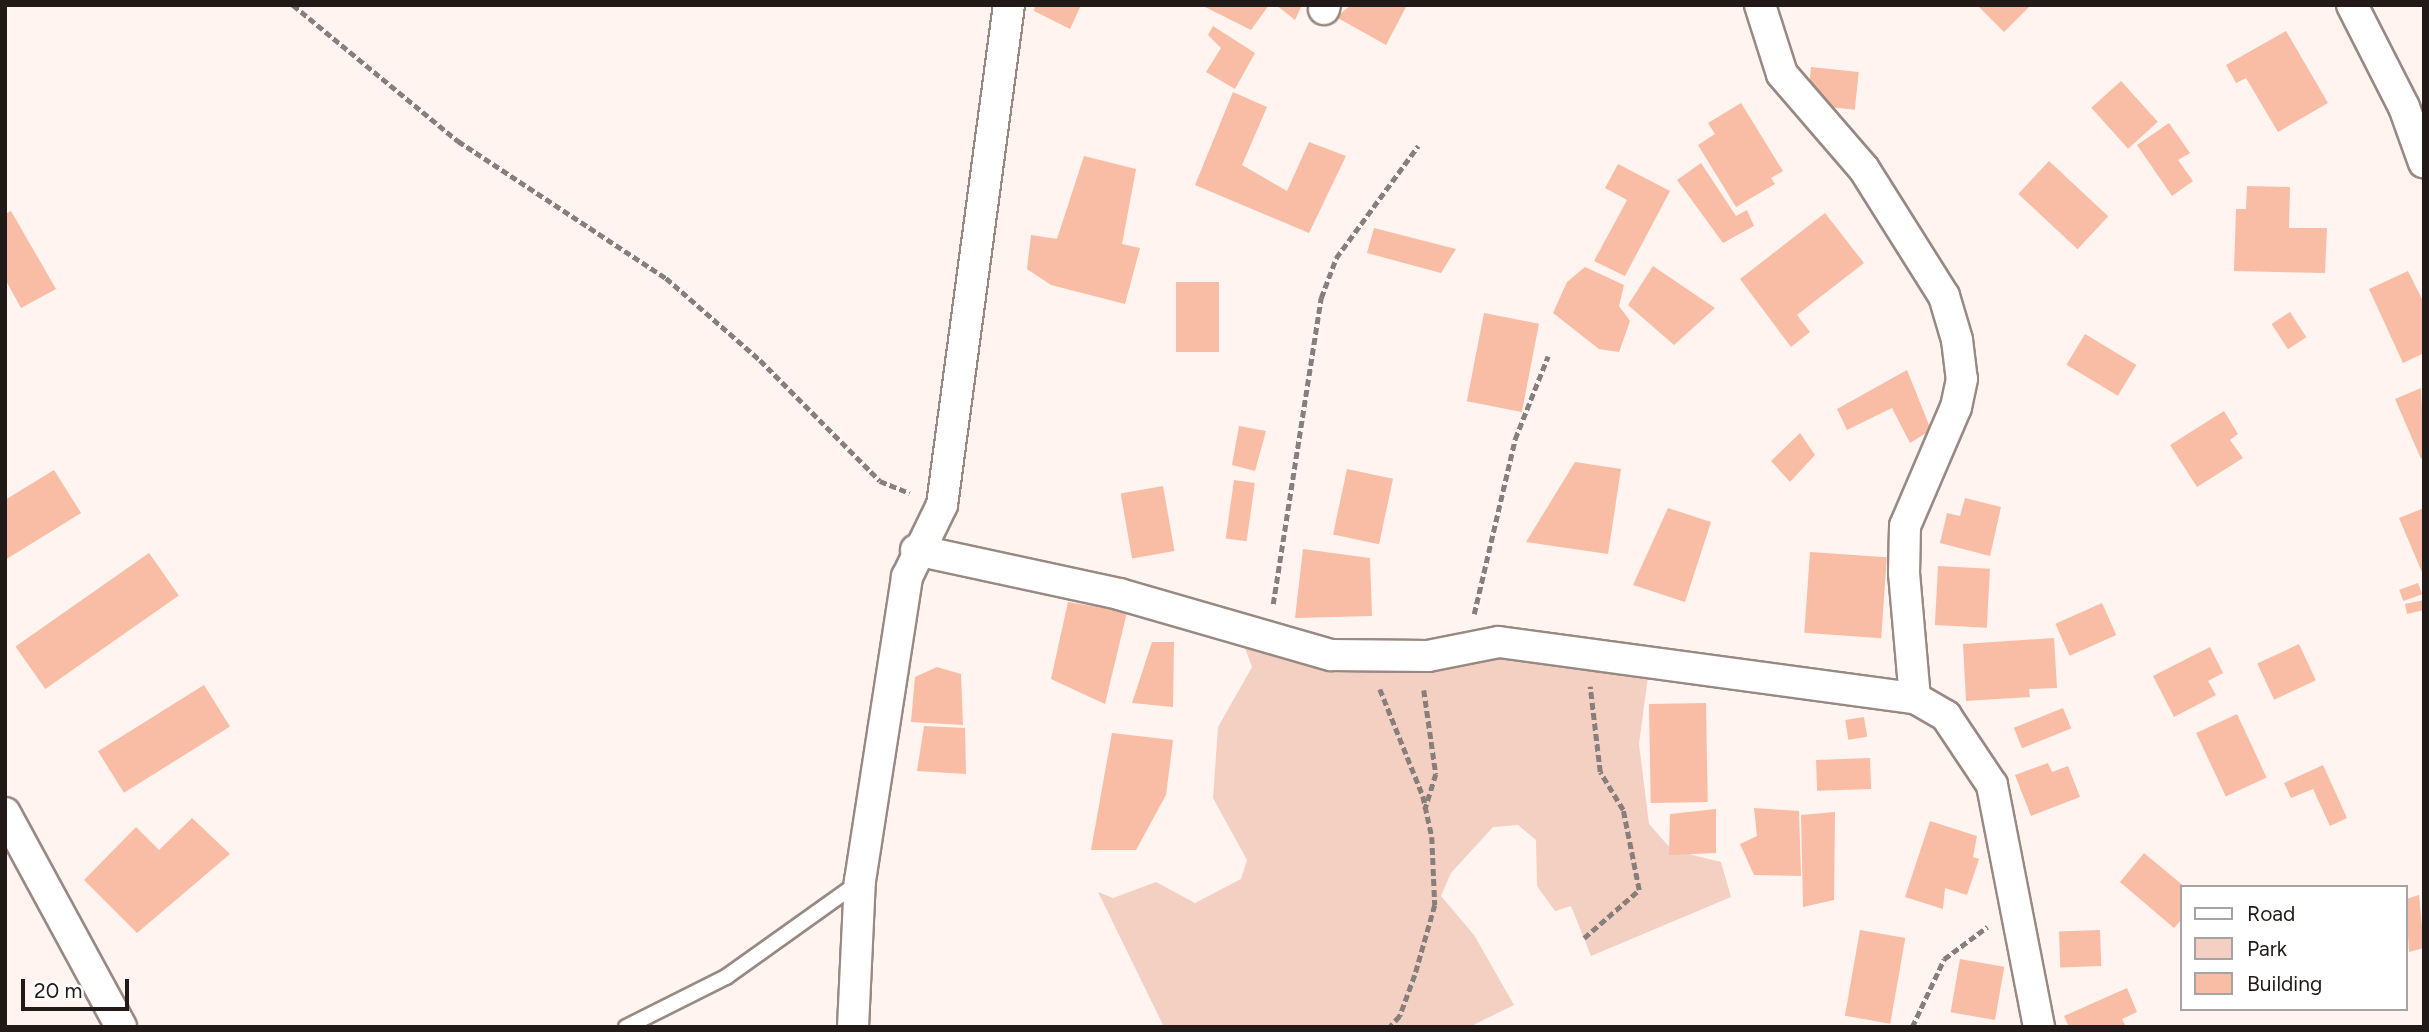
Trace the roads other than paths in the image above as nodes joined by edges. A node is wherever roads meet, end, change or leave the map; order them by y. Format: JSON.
{"nodes":[{"id":1,"x":1009,"y":5,"type":"edge"},
{"id":2,"x":1760,"y":5,"type":"edge"},
{"id":3,"x":2353,"y":5,"type":"edge"},
{"id":4,"x":2424,"y":163,"type":"edge"},
{"id":5,"x":916,"y":550,"type":"junction"},
{"id":6,"x":1915,"y":698,"type":"junction"},
{"id":7,"x":5,"y":813,"type":"edge"},
{"id":8,"x":860,"y":881,"type":"junction"},
{"id":9,"x":121,"y":1027,"type":"edge"},
{"id":10,"x":626,"y":1027,"type":"edge"},
{"id":11,"x":853,"y":1027,"type":"edge"},
{"id":12,"x":2039,"y":1027,"type":"edge"}],
"edges":[{"from":1,"to":5,"type":"street"},
{"from":2,"to":6,"type":"street"},
{"from":3,"to":4,"type":"street"},
{"from":5,"to":6,"type":"street"},
{"from":5,"to":8,"type":"street"},
{"from":6,"to":12,"type":"street"},
{"from":7,"to":9,"type":"street"},
{"from":8,"to":10,"type":"lane"},
{"from":8,"to":11,"type":"street"}]}
